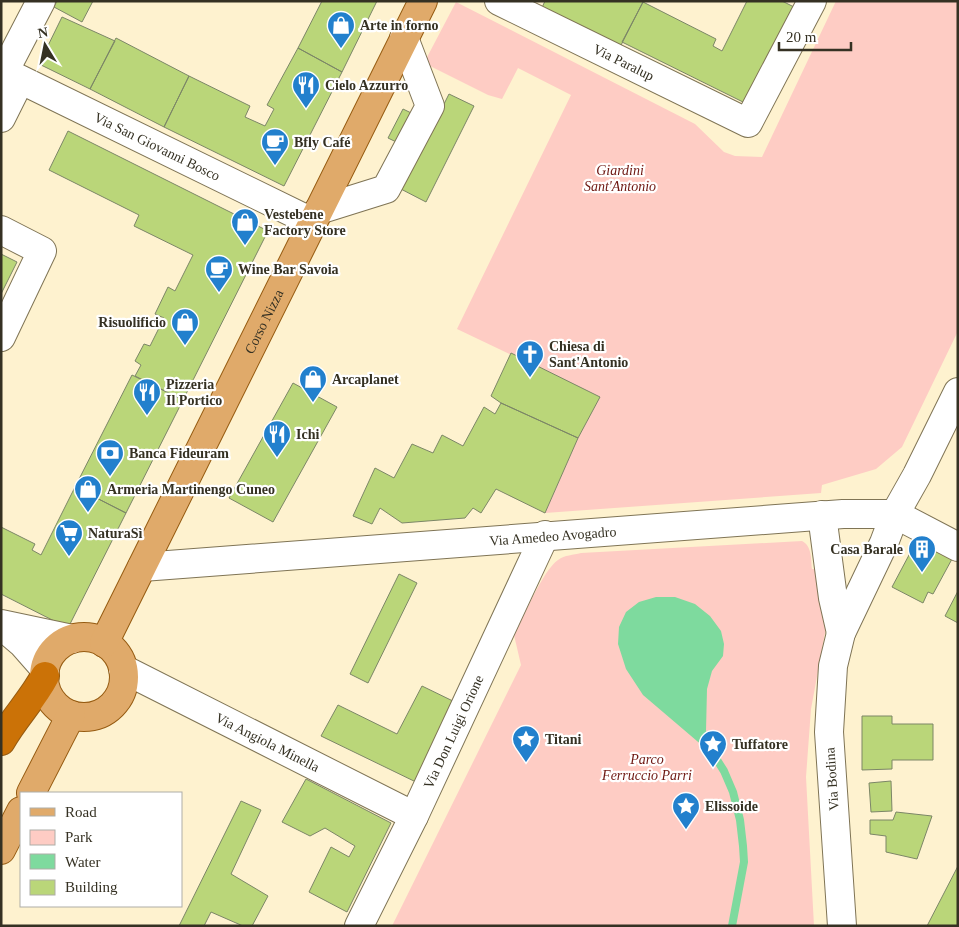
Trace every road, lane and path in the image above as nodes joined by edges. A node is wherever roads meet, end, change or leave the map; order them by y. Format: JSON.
{"nodes":[{"id":1,"x":41,"y":1,"type":"edge"},
{"id":2,"x":422,"y":1,"type":"edge"},
{"id":3,"x":499,"y":1,"type":"edge"},
{"id":4,"x":812,"y":1,"type":"edge"},
{"id":5,"x":404,"y":38,"type":"junction"},
{"id":6,"x":9,"y":74,"type":"edge"},
{"id":7,"x":1,"y":118,"type":"edge"},
{"id":8,"x":316,"y":216,"type":"junction"},
{"id":9,"x":1,"y":230,"type":"edge"},
{"id":10,"x":1,"y":337,"type":"edge"},
{"id":11,"x":958,"y":392,"type":"edge"},
{"id":12,"x":895,"y":514,"type":"junction"},
{"id":13,"x":822,"y":515,"type":"junction"},
{"id":14,"x":545,"y":535,"type":"junction"},
{"id":15,"x":958,"y":546,"type":"edge"},
{"id":16,"x":142,"y":567,"type":"junction"},
{"id":17,"x":1,"y":625,"type":"edge"},
{"id":18,"x":841,"y":633,"type":"junction"},
{"id":19,"x":72,"y":640,"type":"junction"},
{"id":20,"x":104,"y":643,"type":"junction"},
{"id":21,"x":123,"y":669,"type":"junction"},
{"id":22,"x":45,"y":672,"type":"junction"},
{"id":23,"x":71,"y":715,"type":"junction"},
{"id":24,"x":1,"y":741,"type":"edge"},
{"id":25,"x":32,"y":792,"type":"edge"},
{"id":26,"x":20,"y":813,"type":"edge"},
{"id":27,"x":414,"y":816,"type":"junction"},
{"id":28,"x":1,"y":850,"type":"edge"},
{"id":29,"x":359,"y":926,"type":"edge"},
{"id":30,"x":842,"y":926,"type":"edge"}],
"edges":[{"from":1,"to":6,"type":"street"},
{"from":2,"to":5,"type":"main road","name":"Corso Nizza"},
{"from":3,"to":4,"type":"street","name":"Via Paralup"},
{"from":5,"to":8,"type":"main road","name":"Corso Nizza"},
{"from":5,"to":8,"type":"street"},
{"from":6,"to":7,"type":"street"},
{"from":6,"to":8,"type":"street","name":"Via San Giovanni Bosco"},
{"from":8,"to":16,"type":"main road","name":"Corso Nizza"},
{"from":9,"to":10,"type":"street"},
{"from":11,"to":12,"type":"street","name":"Via Bodina"},
{"from":12,"to":13,"type":"street","name":"Via Amedeo Avogadro"},
{"from":12,"to":15,"type":"street","name":"Via Amedeo Avogadro"},
{"from":12,"to":18,"type":"street","name":"Via Bodina"},
{"from":13,"to":14,"type":"street","name":"Via Amedeo Avogadro"},
{"from":13,"to":18,"type":"street","name":"Via Bodina"},
{"from":14,"to":16,"type":"street","name":"Via Amedeo Avogadro"},
{"from":14,"to":27,"type":"street","name":"Via Don Luigi Orione"},
{"from":16,"to":20,"type":"main road","name":"Corso Nizza"},
{"from":17,"to":19,"type":"street"},
{"from":17,"to":22,"type":"street"},
{"from":18,"to":30,"type":"street","name":"Via Bodina"},
{"from":19,"to":20,"type":"main road"},
{"from":19,"to":22,"type":"main road"},
{"from":20,"to":21,"type":"main road"},
{"from":21,"to":23,"type":"main road"},
{"from":21,"to":27,"type":"street","name":"Via Angiola Minella"},
{"from":22,"to":23,"type":"main road"},
{"from":22,"to":24,"type":"highway"},
{"from":23,"to":25,"type":"main road"},
{"from":26,"to":28,"type":"main road"},
{"from":27,"to":29,"type":"street","name":"Via Don Luigi Orione"}]}
